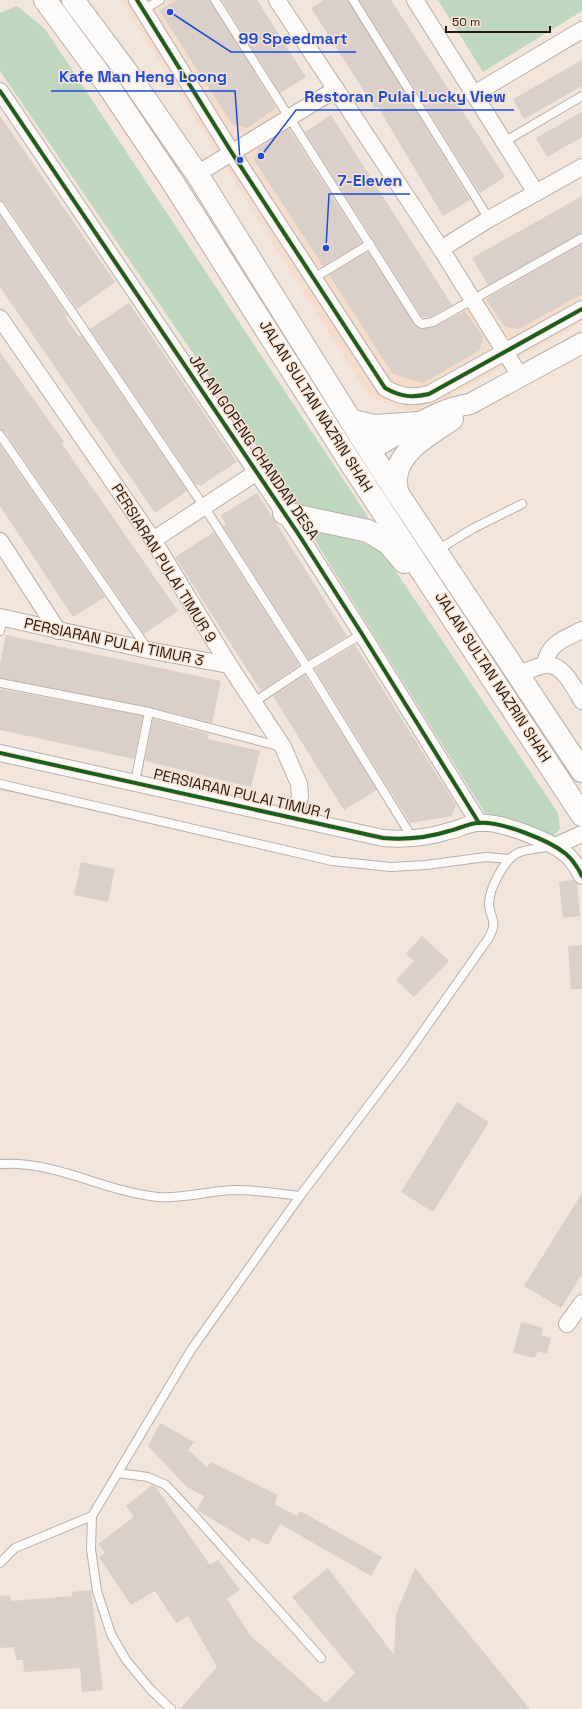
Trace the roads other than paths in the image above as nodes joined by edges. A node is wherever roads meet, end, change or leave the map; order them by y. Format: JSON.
{"nodes":[{"id":1,"x":45,"y":0,"type":"edge"},
{"id":2,"x":73,"y":0,"type":"edge"},
{"id":3,"x":160,"y":0,"type":"edge"},
{"id":4,"x":215,"y":0,"type":"edge"},
{"id":5,"x":278,"y":0,"type":"edge"},
{"id":6,"x":353,"y":0,"type":"edge"},
{"id":7,"x":415,"y":0,"type":"edge"},
{"id":8,"x":140,"y":5,"type":"edge"},
{"id":9,"x":582,"y":30,"type":"edge"},
{"id":10,"x":336,"y":89,"type":"junction"},
{"id":11,"x":0,"y":92,"type":"edge"},
{"id":12,"x":474,"y":94,"type":"junction"},
{"id":13,"x":582,"y":96,"type":"edge"},
{"id":14,"x":5,"y":106,"type":"edge"},
{"id":15,"x":290,"y":117,"type":"junction"},
{"id":16,"x":504,"y":142,"type":"junction"},
{"id":17,"x":232,"y":152,"type":"junction"},
{"id":18,"x":582,"y":167,"type":"edge"},
{"id":19,"x":197,"y":174,"type":"junction"},
{"id":20,"x":536,"y":193,"type":"junction"},
{"id":21,"x":0,"y":206,"type":"edge"},
{"id":22,"x":489,"y":219,"type":"junction"},
{"id":23,"x":582,"y":238,"type":"edge"},
{"id":24,"x":370,"y":244,"type":"junction"},
{"id":25,"x":441,"y":249,"type":"junction"},
{"id":26,"x":314,"y":278,"type":"junction"},
{"id":27,"x":472,"y":300,"type":"junction"},
{"id":28,"x":253,"y":306,"type":"junction"},
{"id":29,"x":582,"y":309,"type":"edge"},
{"id":30,"x":0,"y":318,"type":"edge"},
{"id":31,"x":582,"y":343,"type":"edge"},
{"id":32,"x":505,"y":353,"type":"junction"},
{"id":33,"x":520,"y":376,"type":"junction"},
{"id":34,"x":470,"y":404,"type":"junction"},
{"id":35,"x":452,"y":420,"type":"junction"},
{"id":36,"x":352,"y":421,"type":"junction"},
{"id":37,"x":418,"y":423,"type":"junction"},
{"id":38,"x":0,"y":435,"type":"edge"},
{"id":39,"x":370,"y":457,"type":"junction"},
{"id":40,"x":257,"y":472,"type":"junction"},
{"id":41,"x":397,"y":493,"type":"junction"},
{"id":42,"x":522,"y":504,"type":"dead end"},
{"id":43,"x":205,"y":508,"type":"junction"},
{"id":44,"x":284,"y":513,"type":"junction"},
{"id":45,"x":153,"y":540,"type":"junction"},
{"id":46,"x":0,"y":541,"type":"edge"},
{"id":47,"x":436,"y":551,"type":"junction"},
{"id":48,"x":436,"y":591,"type":"junction"},
{"id":49,"x":1,"y":622,"type":"edge"},
{"id":50,"x":582,"y":630,"type":"edge"},
{"id":51,"x":58,"y":631,"type":"junction"},
{"id":52,"x":362,"y":634,"type":"junction"},
{"id":53,"x":148,"y":650,"type":"junction"},
{"id":54,"x":229,"y":665,"type":"junction"},
{"id":55,"x":545,"y":665,"type":"junction"},
{"id":56,"x":307,"y":667,"type":"junction"},
{"id":57,"x":519,"y":674,"type":"junction"},
{"id":58,"x":0,"y":683,"type":"edge"},
{"id":59,"x":582,"y":700,"type":"edge"},
{"id":60,"x":254,"y":702,"type":"junction"},
{"id":61,"x":149,"y":712,"type":"junction"},
{"id":62,"x":284,"y":747,"type":"junction"},
{"id":63,"x":0,"y":753,"type":"edge"},
{"id":64,"x":576,"y":762,"type":"edge"},
{"id":65,"x":135,"y":782,"type":"junction"},
{"id":66,"x":582,"y":782,"type":"edge"},
{"id":67,"x":0,"y":784,"type":"edge"},
{"id":68,"x":582,"y":815,"type":"edge"},
{"id":69,"x":295,"y":818,"type":"junction"},
{"id":70,"x":479,"y":823,"type":"junction"},
{"id":71,"x":582,"y":834,"type":"edge"},
{"id":72,"x":413,"y":840,"type":"junction"},
{"id":73,"x":555,"y":846,"type":"junction"},
{"id":74,"x":509,"y":858,"type":"junction"},
{"id":75,"x":582,"y":876,"type":"edge"},
{"id":76,"x":0,"y":1164,"type":"edge"},
{"id":77,"x":300,"y":1196,"type":"junction"},
{"id":78,"x":582,"y":1303,"type":"edge"},
{"id":79,"x":567,"y":1324,"type":"dead end"},
{"id":80,"x":118,"y":1473,"type":"junction"},
{"id":81,"x":92,"y":1516,"type":"junction"},
{"id":82,"x":0,"y":1563,"type":"edge"},
{"id":83,"x":321,"y":1658,"type":"dead end"},
{"id":84,"x":170,"y":1709,"type":"edge"}],
"edges":[{"from":1,"to":28,"type":"highway","name":"JALAN SULTAN NAZRIN SHAH"},
{"from":2,"to":19,"type":"highway","name":"JALAN SULTAN NAZRIN SHAH"},
{"from":3,"to":8,"type":"lane"},
{"from":4,"to":15,"type":"lane"},
{"from":5,"to":10,"type":"street"},
{"from":6,"to":22,"type":"lane"},
{"from":7,"to":12,"type":"street"},
{"from":8,"to":17,"type":"street"},
{"from":9,"to":12,"type":"street"},
{"from":10,"to":15,"type":"street"},
{"from":10,"to":25,"type":"street"},
{"from":11,"to":14,"type":"street","name":"JALAN GOPENG CHANDAN DESA"},
{"from":12,"to":16,"type":"street"},
{"from":13,"to":16,"type":"lane"},
{"from":14,"to":40,"type":"street","name":"JALAN GOPENG CHANDAN DESA"},
{"from":15,"to":17,"type":"street"},
{"from":15,"to":24,"type":"lane"},
{"from":16,"to":20,"type":"street"},
{"from":17,"to":19,"type":"street"},
{"from":17,"to":26,"type":"street"},
{"from":18,"to":20,"type":"street"},
{"from":19,"to":36,"type":"highway","name":"JALAN SULTAN NAZRIN SHAH"},
{"from":20,"to":22,"type":"street"},
{"from":21,"to":43,"type":"lane"},
{"from":22,"to":25,"type":"street"},
{"from":23,"to":27,"type":"lane"},
{"from":24,"to":26,"type":"lane"},
{"from":24,"to":27,"type":"lane"},
{"from":25,"to":27,"type":"street"},
{"from":26,"to":32,"type":"street"},
{"from":27,"to":32,"type":"street"},
{"from":28,"to":39,"type":"highway"},
{"from":28,"to":48,"type":"highway","name":"JALAN SULTAN NAZRIN SHAH"},
{"from":29,"to":32,"type":"street"},
{"from":30,"to":45,"type":"street","name":"PERSIARAN PULAI TIMUR 9"},
{"from":31,"to":33,"type":"street"},
{"from":32,"to":33,"type":"street"},
{"from":33,"to":34,"type":"street"},
{"from":34,"to":35,"type":"street"},
{"from":34,"to":37,"type":"street"},
{"from":35,"to":39,"type":"street"},
{"from":35,"to":41,"type":"highway"},
{"from":36,"to":37,"type":"highway"},
{"from":36,"to":39,"type":"highway","name":"JALAN SULTAN NAZRIN SHAH"},
{"from":37,"to":39,"type":"street"},
{"from":38,"to":53,"type":"lane"},
{"from":39,"to":41,"type":"highway","name":"JALAN SULTAN NAZRIN SHAH"},
{"from":39,"to":48,"type":"highway"},
{"from":40,"to":43,"type":"street"},
{"from":40,"to":44,"type":"street","name":"JALAN GOPENG CHANDAN DESA"},
{"from":41,"to":47,"type":"highway","name":"JALAN SULTAN NAZRIN SHAH"},
{"from":42,"to":47,"type":"lane"},
{"from":43,"to":45,"type":"street"},
{"from":43,"to":56,"type":"lane"},
{"from":44,"to":48,"type":"highway"},
{"from":44,"to":52,"type":"street","name":"JALAN GOPENG CHANDAN DESA"},
{"from":45,"to":54,"type":"street","name":"PERSIARAN PULAI TIMUR 9"},
{"from":46,"to":51,"type":"street"},
{"from":47,"to":57,"type":"highway","name":"JALAN SULTAN NAZRIN SHAH"},
{"from":48,"to":68,"type":"highway","name":"JALAN SULTAN NAZRIN SHAH"},
{"from":49,"to":51,"type":"street","name":"PERSIARAN PULAI TIMUR 3"},
{"from":50,"to":55,"type":"street"},
{"from":51,"to":53,"type":"street","name":"PERSIARAN PULAI TIMUR 3"},
{"from":52,"to":56,"type":"lane"},
{"from":52,"to":70,"type":"street","name":"JALAN GOPENG CHANDAN DESA"},
{"from":53,"to":54,"type":"street","name":"PERSIARAN PULAI TIMUR 3"},
{"from":54,"to":60,"type":"street","name":"PERSIARAN PULAI TIMUR 9"},
{"from":55,"to":57,"type":"street"},
{"from":55,"to":59,"type":"street"},
{"from":56,"to":60,"type":"lane"},
{"from":56,"to":72,"type":"lane"},
{"from":57,"to":64,"type":"highway","name":"JALAN SULTAN NAZRIN SHAH"},
{"from":58,"to":61,"type":"lane"},
{"from":60,"to":62,"type":"street","name":"PERSIARAN PULAI TIMUR 9"},
{"from":61,"to":62,"type":"lane"},
{"from":61,"to":65,"type":"lane"},
{"from":62,"to":69,"type":"street","name":"PERSIARAN PULAI TIMUR 9"},
{"from":63,"to":65,"type":"street","name":"PERSIARAN PULAI TIMUR 1"},
{"from":64,"to":66,"type":"highway","name":"JALAN SULTAN NAZRIN SHAH"},
{"from":65,"to":69,"type":"street","name":"PERSIARAN PULAI TIMUR 1"},
{"from":67,"to":74,"type":"lane"},
{"from":69,"to":72,"type":"street","name":"PERSIARAN PULAI TIMUR 1"},
{"from":70,"to":72,"type":"street","name":"PERSIARAN PULAI TIMUR 1"},
{"from":70,"to":73,"type":"street"},
{"from":71,"to":73,"type":"street"},
{"from":73,"to":74,"type":"lane"},
{"from":73,"to":75,"type":"street"},
{"from":74,"to":77,"type":"lane"},
{"from":76,"to":77,"type":"lane"},
{"from":77,"to":80,"type":"lane"},
{"from":78,"to":79,"type":"street"},
{"from":80,"to":81,"type":"lane"},
{"from":80,"to":83,"type":"lane"},
{"from":81,"to":82,"type":"lane"},
{"from":81,"to":84,"type":"lane"}]}
